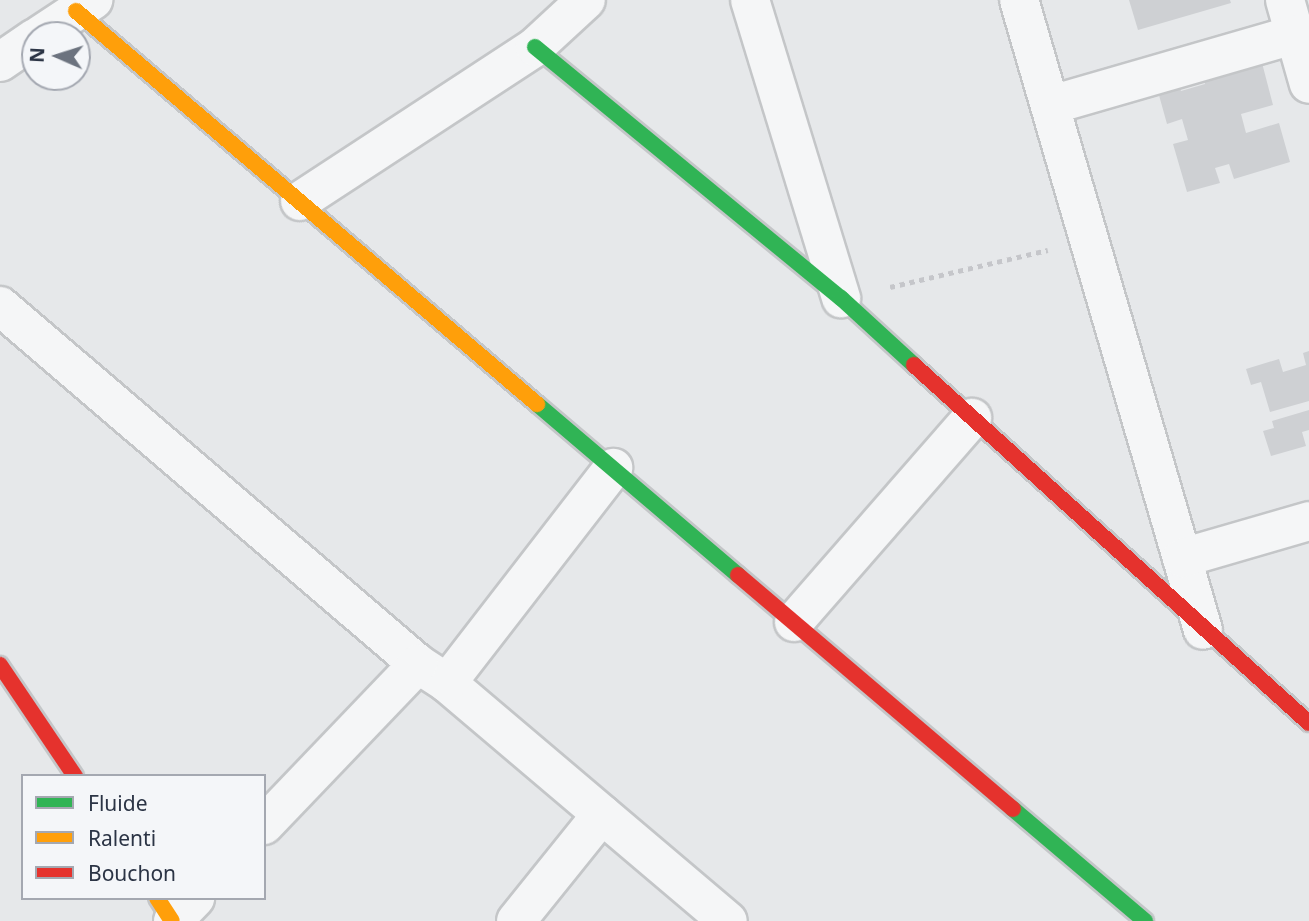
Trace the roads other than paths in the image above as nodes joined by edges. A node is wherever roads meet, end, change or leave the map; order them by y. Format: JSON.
{"nodes":[{"id":1,"x":586,"y":0,"type":"edge"},
{"id":2,"x":750,"y":0,"type":"edge"},
{"id":3,"x":1018,"y":0,"type":"edge"},
{"id":4,"x":84,"y":5,"type":"edge"},
{"id":5,"x":1289,"y":17,"type":"edge"},
{"id":6,"x":61,"y":21,"type":"edge"},
{"id":7,"x":535,"y":47,"type":"junction"},
{"id":8,"x":21,"y":48,"type":"edge"},
{"id":9,"x":0,"y":62,"type":"edge"},
{"id":10,"x":1309,"y":84,"type":"edge"},
{"id":11,"x":1051,"y":105,"type":"junction"},
{"id":12,"x":300,"y":201,"type":"junction"},
{"id":13,"x":841,"y":298,"type":"junction"},
{"id":14,"x":0,"y":306,"type":"edge"},
{"id":15,"x":972,"y":418,"type":"junction"},
{"id":16,"x":612,"y":467,"type":"junction"},
{"id":17,"x":1309,"y":521,"type":"edge"},
{"id":18,"x":1182,"y":558,"type":"junction"},
{"id":19,"x":793,"y":622,"type":"junction"},
{"id":20,"x":1203,"y":630,"type":"junction"},
{"id":21,"x":432,"y":673,"type":"junction"},
{"id":22,"x":4,"y":678,"type":"edge"},
{"id":23,"x":1309,"y":723,"type":"edge"},
{"id":24,"x":74,"y":774,"type":"edge"},
{"id":25,"x":602,"y":814,"type":"junction"},
{"id":26,"x":266,"y":823,"type":"edge"},
{"id":27,"x":158,"y":900,"type":"edge"},
{"id":28,"x":193,"y":900,"type":"edge"},
{"id":29,"x":173,"y":921,"type":"edge"},
{"id":30,"x":516,"y":921,"type":"edge"},
{"id":31,"x":728,"y":921,"type":"edge"},
{"id":32,"x":1145,"y":921,"type":"edge"}],
"edges":[{"from":1,"to":7,"type":"street"},
{"from":2,"to":13,"type":"street"},
{"from":3,"to":11,"type":"street"},
{"from":4,"to":6,"type":"street"},
{"from":4,"to":12,"type":"street"},
{"from":5,"to":10,"type":"street"},
{"from":5,"to":11,"type":"street"},
{"from":7,"to":12,"type":"street"},
{"from":7,"to":13,"type":"street"},
{"from":8,"to":9,"type":"street"},
{"from":11,"to":18,"type":"street"},
{"from":12,"to":16,"type":"street"},
{"from":13,"to":15,"type":"street"},
{"from":14,"to":21,"type":"street"},
{"from":15,"to":19,"type":"street"},
{"from":15,"to":20,"type":"street"},
{"from":16,"to":19,"type":"street"},
{"from":16,"to":21,"type":"street"},
{"from":17,"to":18,"type":"street"},
{"from":18,"to":20,"type":"street"},
{"from":19,"to":32,"type":"street"},
{"from":20,"to":23,"type":"street"},
{"from":21,"to":25,"type":"street"},
{"from":21,"to":26,"type":"street"},
{"from":22,"to":24,"type":"street"},
{"from":25,"to":30,"type":"street"},
{"from":25,"to":31,"type":"street"},
{"from":27,"to":29,"type":"street"},
{"from":28,"to":29,"type":"street"}]}
